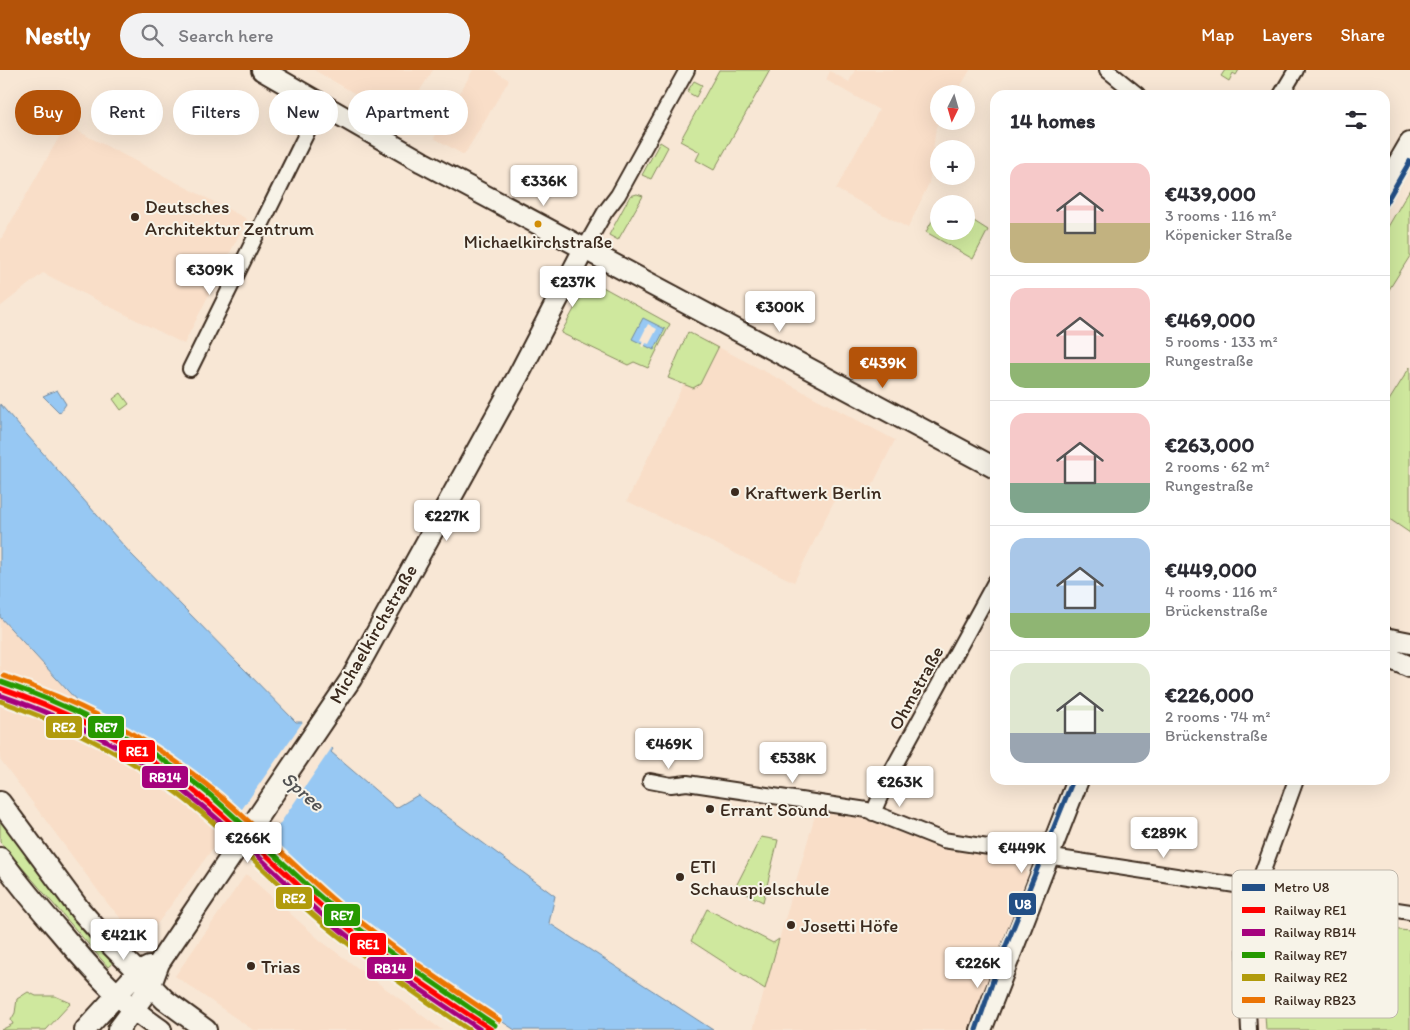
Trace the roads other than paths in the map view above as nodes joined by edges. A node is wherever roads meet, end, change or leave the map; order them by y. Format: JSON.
{"nodes":[{"id":1,"x":262,"y":70,"type":"edge"},
{"id":2,"x":687,"y":70,"type":"edge"},
{"id":3,"x":1106,"y":70,"type":"edge"},
{"id":4,"x":1296,"y":70,"type":"edge"},
{"id":5,"x":297,"y":90,"type":"edge"},
{"id":6,"x":1132,"y":90,"type":"edge"},
{"id":7,"x":1284,"y":90,"type":"edge"},
{"id":8,"x":338,"y":114,"type":"edge"},
{"id":9,"x":306,"y":135,"type":"edge"},
{"id":10,"x":1410,"y":143,"type":"edge"},
{"id":11,"x":1390,"y":177,"type":"edge"},
{"id":12,"x":584,"y":249,"type":"junction"},
{"id":13,"x":190,"y":369,"type":"dead end"},
{"id":14,"x":990,"y":465,"type":"edge"},
{"id":15,"x":990,"y":591,"type":"edge"},
{"id":16,"x":1390,"y":639,"type":"edge"},
{"id":17,"x":1410,"y":643,"type":"edge"},
{"id":18,"x":1390,"y":658,"type":"edge"},
{"id":19,"x":1410,"y":667,"type":"edge"},
{"id":20,"x":650,"y":781,"type":"dead end"},
{"id":21,"x":1076,"y":785,"type":"edge"},
{"id":22,"x":1294,"y":785,"type":"edge"},
{"id":23,"x":0,"y":802,"type":"edge"},
{"id":24,"x":873,"y":813,"type":"junction"},
{"id":25,"x":1048,"y":856,"type":"junction"},
{"id":26,"x":0,"y":858,"type":"edge"},
{"id":27,"x":1264,"y":870,"type":"edge"},
{"id":28,"x":1232,"y":884,"type":"edge"},
{"id":29,"x":144,"y":980,"type":"junction"},
{"id":30,"x":116,"y":996,"type":"junction"},
{"id":31,"x":133,"y":1010,"type":"junction"},
{"id":32,"x":84,"y":1030,"type":"edge"},
{"id":33,"x":118,"y":1030,"type":"edge"},
{"id":34,"x":161,"y":1030,"type":"edge"},
{"id":35,"x":206,"y":1030,"type":"edge"},
{"id":36,"x":981,"y":1030,"type":"edge"}],
"edges":[{"from":1,"to":5,"type":"main road"},
{"from":2,"to":12,"type":"street","name":"Michaelkirchstraße"},
{"from":3,"to":6,"type":"street"},
{"from":4,"to":7,"type":"street"},
{"from":8,"to":12,"type":"main road"},
{"from":9,"to":13,"type":"street"},
{"from":10,"to":11,"type":"main road"},
{"from":12,"to":14,"type":"main road"},
{"from":12,"to":29,"type":"main road","name":"Michaelkirchstraße"},
{"from":15,"to":24,"type":"street","name":"Ohmstraße"},
{"from":16,"to":17,"type":"main road"},
{"from":18,"to":19,"type":"main road"},
{"from":20,"to":24,"type":"street"},
{"from":21,"to":25,"type":"main road"},
{"from":22,"to":27,"type":"street"},
{"from":23,"to":29,"type":"main road"},
{"from":24,"to":25,"type":"street"},
{"from":25,"to":28,"type":"street"},
{"from":25,"to":36,"type":"main road"},
{"from":26,"to":30,"type":"main road"},
{"from":29,"to":30,"type":"main road"},
{"from":29,"to":31,"type":"main road"},
{"from":29,"to":35,"type":"main road"},
{"from":30,"to":31,"type":"main road"},
{"from":30,"to":32,"type":"main road"},
{"from":31,"to":33,"type":"main road"},
{"from":31,"to":34,"type":"main road"}]}
